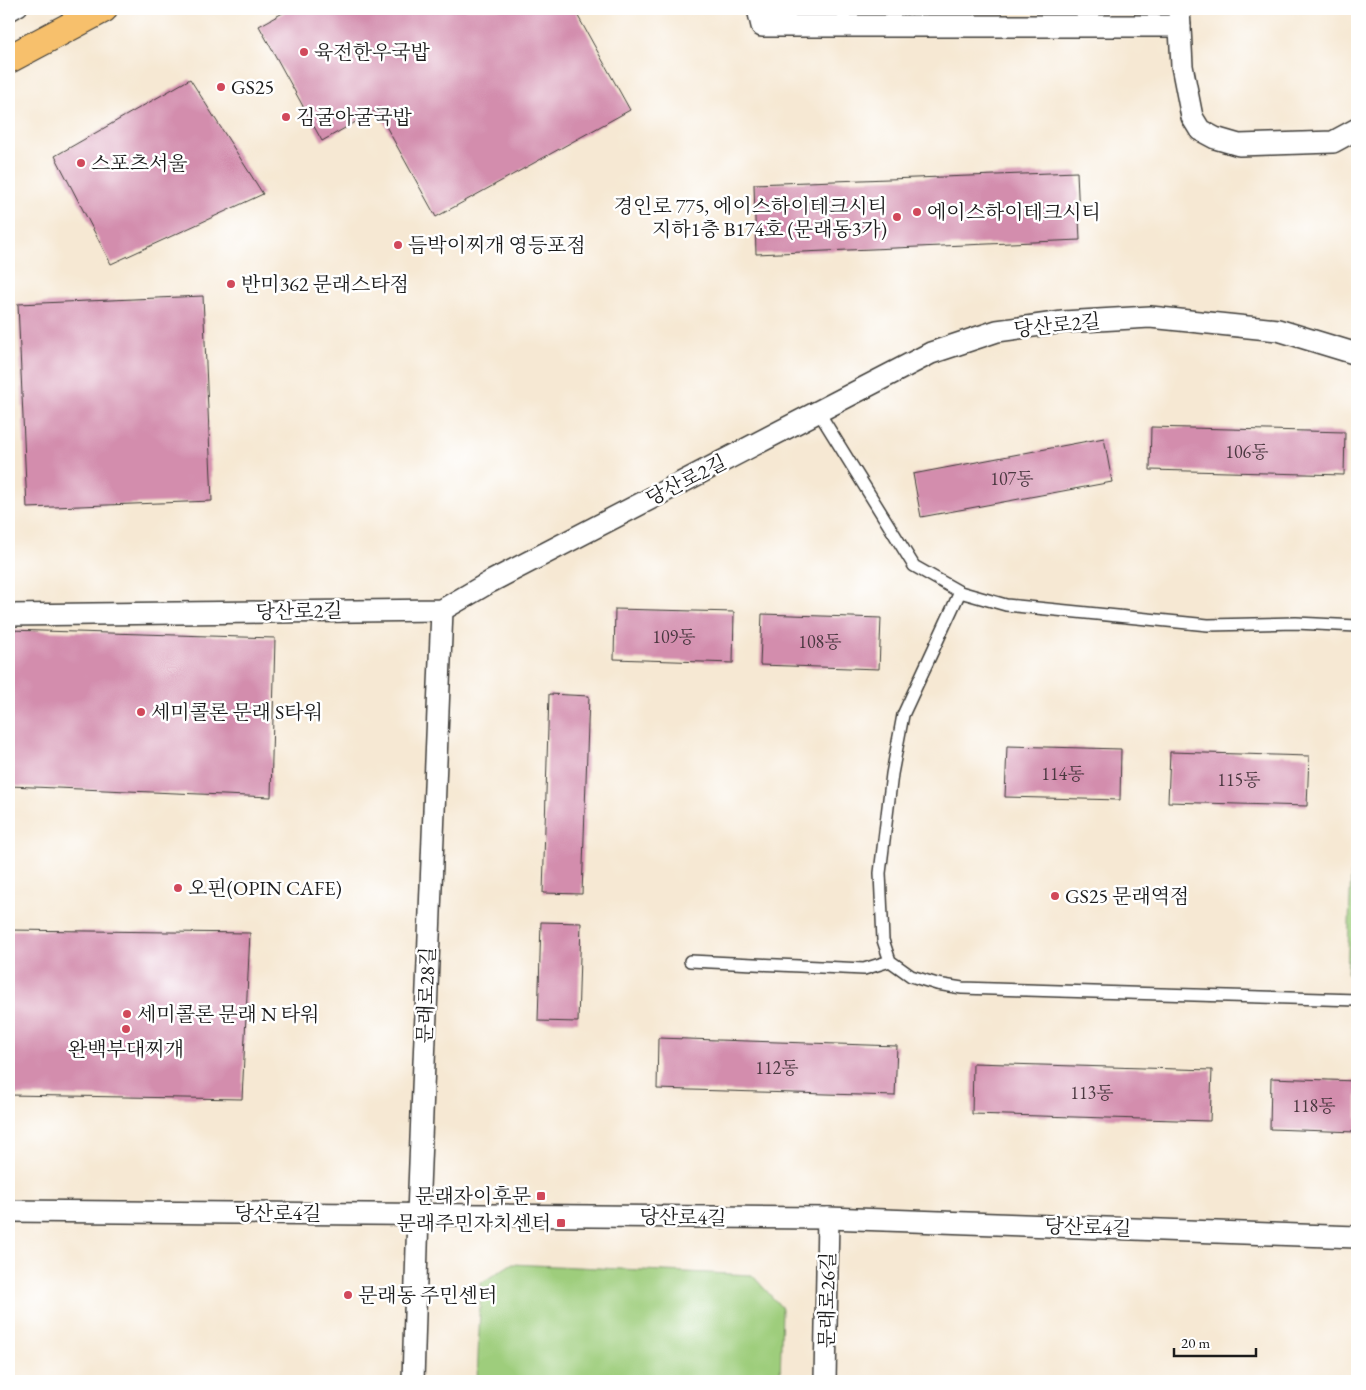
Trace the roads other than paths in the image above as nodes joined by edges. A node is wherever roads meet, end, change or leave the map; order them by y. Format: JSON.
{"nodes":[{"id":1,"x":22,"y":9,"type":"edge"},
{"id":2,"x":103,"y":9,"type":"edge"},
{"id":3,"x":758,"y":9,"type":"edge"},
{"id":4,"x":9,"y":16,"type":"edge"},
{"id":5,"x":1179,"y":17,"type":"edge"},
{"id":6,"x":9,"y":59,"type":"edge"},
{"id":7,"x":1357,"y":129,"type":"edge"},
{"id":8,"x":1357,"y":354,"type":"edge"},
{"id":9,"x":818,"y":411,"type":"junction"},
{"id":10,"x":960,"y":592,"type":"junction"},
{"id":11,"x":442,"y":610,"type":"junction"},
{"id":12,"x":9,"y":615,"type":"edge"},
{"id":13,"x":1357,"y":626,"type":"edge"},
{"id":14,"x":690,"y":961,"type":"dead end"},
{"id":15,"x":890,"y":961,"type":"junction"},
{"id":16,"x":1357,"y":1000,"type":"edge"},
{"id":17,"x":9,"y":1211,"type":"edge"},
{"id":18,"x":418,"y":1214,"type":"junction"},
{"id":19,"x":828,"y":1218,"type":"junction"},
{"id":20,"x":1357,"y":1236,"type":"edge"},
{"id":21,"x":413,"y":1381,"type":"edge"},
{"id":22,"x":825,"y":1381,"type":"edge"}],
"edges":[{"from":1,"to":4,"type":"lane"},
{"from":2,"to":6,"type":"main road"},
{"from":3,"to":5,"type":"street"},
{"from":5,"to":7,"type":"street"},
{"from":8,"to":9,"type":"street","name":"당산로2길"},
{"from":9,"to":10,"type":"lane"},
{"from":9,"to":11,"type":"street","name":"당산로2길"},
{"from":10,"to":13,"type":"lane"},
{"from":10,"to":15,"type":"lane"},
{"from":11,"to":12,"type":"street","name":"당산로2길"},
{"from":11,"to":18,"type":"street","name":"문래로28길"},
{"from":14,"to":15,"type":"lane"},
{"from":15,"to":16,"type":"lane"},
{"from":17,"to":18,"type":"street","name":"당산로4길"},
{"from":18,"to":19,"type":"street","name":"당산로4길"},
{"from":18,"to":21,"type":"street","name":"문래로28길"},
{"from":19,"to":20,"type":"street","name":"당산로4길"},
{"from":19,"to":22,"type":"street","name":"문래로26길"}]}
